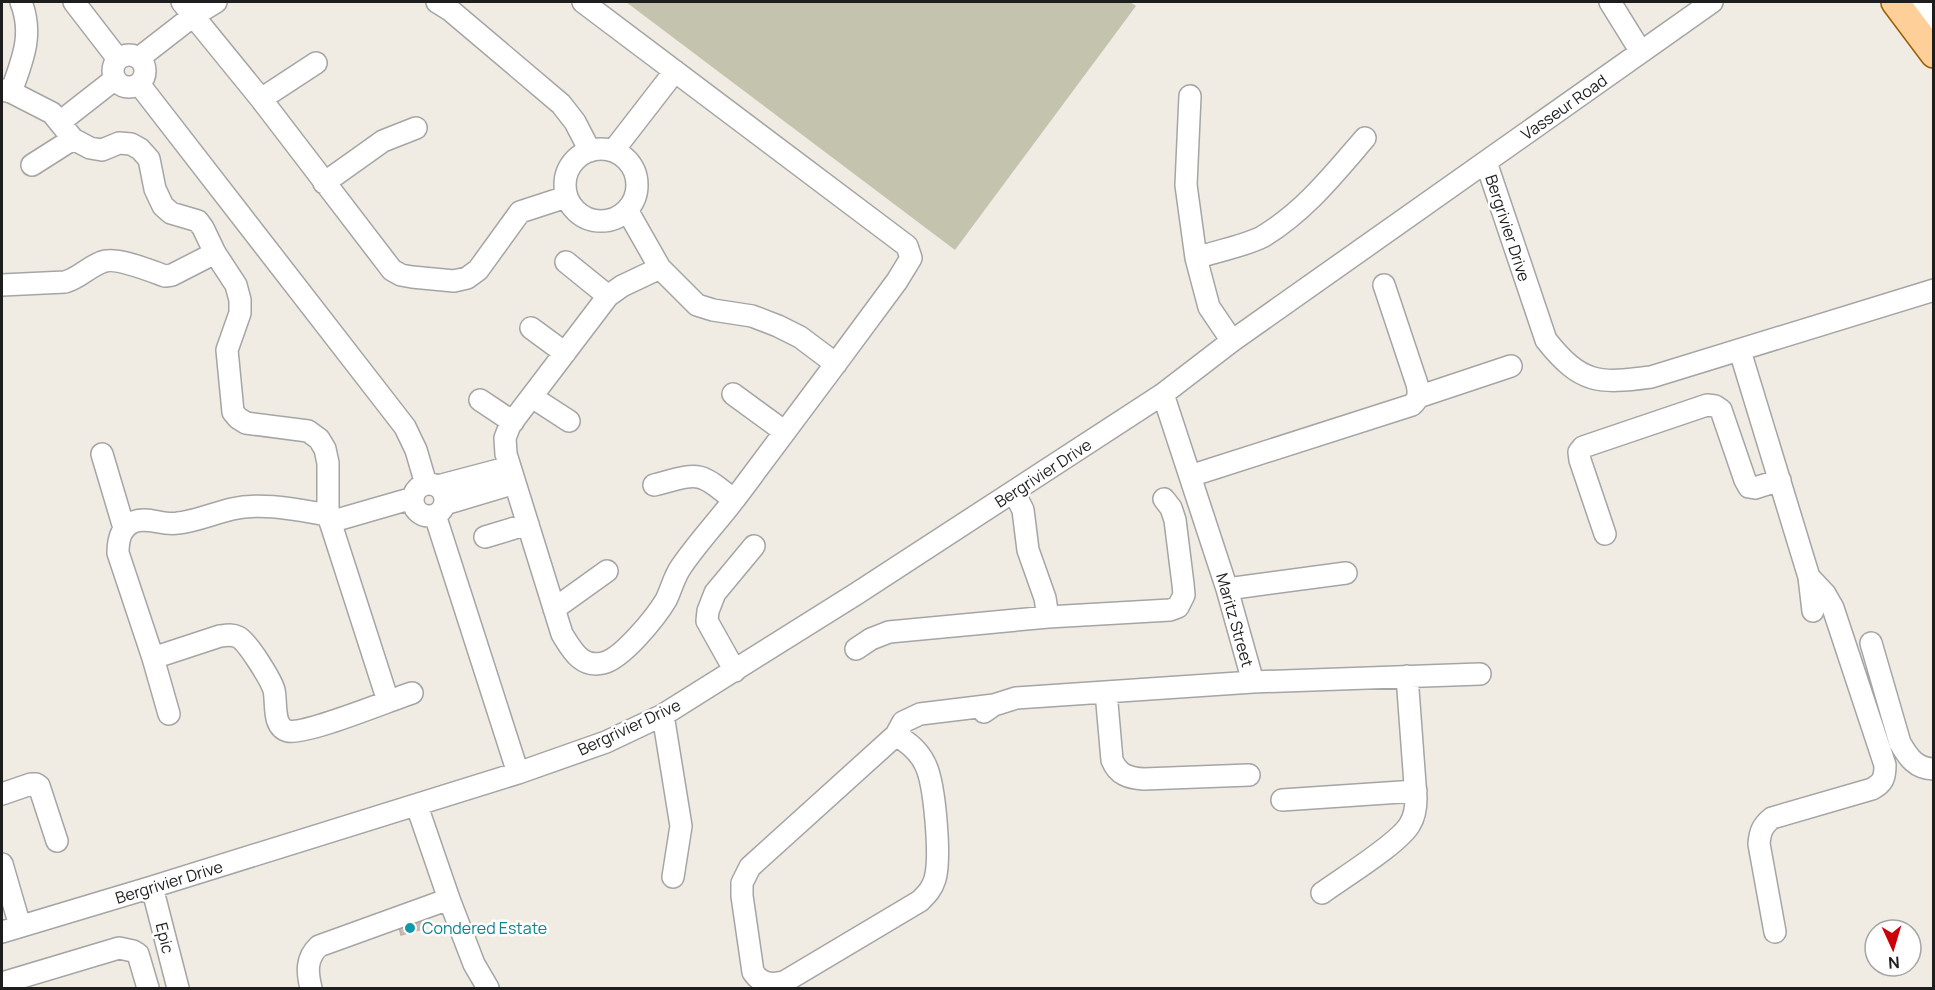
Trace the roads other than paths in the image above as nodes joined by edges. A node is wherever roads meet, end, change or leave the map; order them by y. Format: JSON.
{"nodes":[{"id":1,"x":21,"y":2,"type":"edge"},
{"id":2,"x":74,"y":2,"type":"edge"},
{"id":3,"x":216,"y":2,"type":"edge"},
{"id":4,"x":437,"y":2,"type":"edge"},
{"id":5,"x":583,"y":2,"type":"edge"},
{"id":6,"x":1610,"y":2,"type":"edge"},
{"id":7,"x":1712,"y":2,"type":"edge"},
{"id":8,"x":1895,"y":2,"type":"edge"},
{"id":9,"x":1920,"y":2,"type":"edge"},
{"id":10,"x":188,"y":9,"type":"edge"},
{"id":11,"x":1934,"y":20,"type":"edge"},
{"id":12,"x":1641,"y":52,"type":"junction"},
{"id":13,"x":1934,"y":54,"type":"edge"},
{"id":14,"x":139,"y":58,"type":"junction"},
{"id":15,"x":316,"y":63,"type":"dead end"},
{"id":16,"x":116,"y":69,"type":"junction"},
{"id":17,"x":675,"y":71,"type":"junction"},
{"id":18,"x":140,"y":84,"type":"junction"},
{"id":19,"x":6,"y":91,"type":"edge"},
{"id":20,"x":1190,"y":96,"type":"dead end"},
{"id":21,"x":261,"y":99,"type":"junction"},
{"id":22,"x":416,"y":128,"type":"dead end"},
{"id":23,"x":67,"y":130,"type":"junction"},
{"id":24,"x":1365,"y":138,"type":"dead end"},
{"id":25,"x":590,"y":151,"type":"junction"},
{"id":26,"x":613,"y":151,"type":"junction"},
{"id":27,"x":1486,"y":162,"type":"junction"},
{"id":28,"x":32,"y":165,"type":"dead end"},
{"id":29,"x":324,"y":183,"type":"junction"},
{"id":30,"x":566,"y":197,"type":"junction"},
{"id":31,"x":627,"y":210,"type":"junction"},
{"id":32,"x":216,"y":253,"type":"junction"},
{"id":33,"x":1196,"y":258,"type":"junction"},
{"id":34,"x":566,"y":261,"type":"dead end"},
{"id":35,"x":660,"y":268,"type":"junction"},
{"id":36,"x":2,"y":285,"type":"edge"},
{"id":37,"x":1384,"y":285,"type":"dead end"},
{"id":38,"x":608,"y":296,"type":"junction"},
{"id":39,"x":1931,"y":297,"type":"edge"},
{"id":40,"x":531,"y":328,"type":"dead end"},
{"id":41,"x":1232,"y":340,"type":"junction"},
{"id":42,"x":1740,"y":351,"type":"junction"},
{"id":43,"x":565,"y":353,"type":"junction"},
{"id":44,"x":836,"y":364,"type":"junction"},
{"id":45,"x":1511,"y":366,"type":"dead end"},
{"id":46,"x":733,"y":394,"type":"dead end"},
{"id":47,"x":1163,"y":394,"type":"junction"},
{"id":48,"x":532,"y":397,"type":"junction"},
{"id":49,"x":1418,"y":397,"type":"junction"},
{"id":50,"x":480,"y":400,"type":"dead end"},
{"id":51,"x":569,"y":421,"type":"dead end"},
{"id":52,"x":513,"y":422,"type":"junction"},
{"id":53,"x":785,"y":432,"type":"junction"},
{"id":54,"x":102,"y":454,"type":"dead end"},
{"id":55,"x":513,"y":475,"type":"junction"},
{"id":56,"x":1190,"y":476,"type":"junction"},
{"id":57,"x":1780,"y":480,"type":"junction"},
{"id":58,"x":654,"y":485,"type":"dead end"},
{"id":59,"x":1014,"y":492,"type":"junction"},
{"id":60,"x":429,"y":499,"type":"junction"},
{"id":61,"x":1164,"y":499,"type":"dead end"},
{"id":62,"x":734,"y":500,"type":"junction"},
{"id":63,"x":330,"y":523,"type":"junction"},
{"id":64,"x":528,"y":524,"type":"junction"},
{"id":65,"x":124,"y":528,"type":"junction"},
{"id":66,"x":1605,"y":534,"type":"dead end"},
{"id":67,"x":485,"y":537,"type":"dead end"},
{"id":68,"x":754,"y":546,"type":"dead end"},
{"id":69,"x":607,"y":571,"type":"dead end"},
{"id":70,"x":1346,"y":573,"type":"dead end"},
{"id":71,"x":1809,"y":577,"type":"junction"},
{"id":72,"x":1227,"y":590,"type":"junction"},
{"id":73,"x":554,"y":609,"type":"junction"},
{"id":74,"x":1813,"y":611,"type":"dead end"},
{"id":75,"x":1048,"y":617,"type":"junction"},
{"id":76,"x":1871,"y":642,"type":"dead end"},
{"id":77,"x":856,"y":650,"type":"dead end"},
{"id":78,"x":153,"y":658,"type":"junction"},
{"id":79,"x":735,"y":671,"type":"junction"},
{"id":80,"x":1480,"y":674,"type":"dead end"},
{"id":81,"x":1407,"y":676,"type":"junction"},
{"id":82,"x":1253,"y":682,"type":"junction"},
{"id":83,"x":1106,"y":692,"type":"junction"},
{"id":84,"x":412,"y":693,"type":"dead end"},
{"id":85,"x":388,"y":701,"type":"junction"},
{"id":86,"x":169,"y":714,"type":"dead end"},
{"id":87,"x":663,"y":716,"type":"junction"},
{"id":88,"x":896,"y":735,"type":"junction"},
{"id":89,"x":1934,"y":769,"type":"edge"},
{"id":90,"x":518,"y":773,"type":"junction"},
{"id":91,"x":1249,"y":775,"type":"dead end"},
{"id":92,"x":1416,"y":791,"type":"junction"},
{"id":93,"x":2,"y":794,"type":"edge"},
{"id":94,"x":1282,"y":800,"type":"dead end"},
{"id":95,"x":417,"y":806,"type":"junction"},
{"id":96,"x":57,"y":841,"type":"dead end"},
{"id":97,"x":2,"y":864,"type":"edge"},
{"id":98,"x":673,"y":877,"type":"dead end"},
{"id":99,"x":152,"y":888,"type":"junction"},
{"id":100,"x":1322,"y":893,"type":"dead end"},
{"id":101,"x":449,"y":899,"type":"junction"},
{"id":102,"x":11,"y":929,"type":"edge"},
{"id":103,"x":1776,"y":932,"type":"dead end"},
{"id":104,"x":2,"y":983,"type":"edge"},
{"id":105,"x":142,"y":987,"type":"edge"},
{"id":106,"x":178,"y":988,"type":"edge"},
{"id":107,"x":311,"y":988,"type":"edge"},
{"id":108,"x":488,"y":988,"type":"edge"}],
"edges":[{"from":1,"to":19,"type":"street"},
{"from":2,"to":16,"type":"street"},
{"from":3,"to":10,"type":"street"},
{"from":4,"to":25,"type":"street"},
{"from":5,"to":17,"type":"street"},
{"from":6,"to":12,"type":"street"},
{"from":7,"to":12,"type":"street","name":"Vasseur Road"},
{"from":8,"to":13,"type":"main road"},
{"from":9,"to":11,"type":"street"},
{"from":10,"to":14,"type":"street"},
{"from":10,"to":21,"type":"street"},
{"from":12,"to":27,"type":"street","name":"Vasseur Road"},
{"from":14,"to":16,"type":"street"},
{"from":14,"to":18,"type":"street"},
{"from":15,"to":21,"type":"street"},
{"from":16,"to":18,"type":"street"},
{"from":16,"to":23,"type":"street"},
{"from":17,"to":26,"type":"street"},
{"from":17,"to":44,"type":"street"},
{"from":18,"to":60,"type":"street"},
{"from":19,"to":23,"type":"street"},
{"from":20,"to":33,"type":"street"},
{"from":21,"to":29,"type":"street"},
{"from":22,"to":29,"type":"street"},
{"from":23,"to":28,"type":"street"},
{"from":23,"to":32,"type":"street"},
{"from":24,"to":33,"type":"street"},
{"from":25,"to":26,"type":"street"},
{"from":25,"to":30,"type":"street"},
{"from":26,"to":31,"type":"street"},
{"from":27,"to":41,"type":"street","name":"Bergrivier Drive"},
{"from":27,"to":42,"type":"street","name":"Bergrivier Drive"},
{"from":29,"to":30,"type":"street"},
{"from":30,"to":31,"type":"street"},
{"from":31,"to":35,"type":"street"},
{"from":32,"to":36,"type":"street"},
{"from":32,"to":63,"type":"street"},
{"from":33,"to":41,"type":"street"},
{"from":34,"to":38,"type":"street"},
{"from":35,"to":38,"type":"street"},
{"from":35,"to":44,"type":"street"},
{"from":37,"to":49,"type":"street"},
{"from":38,"to":43,"type":"street"},
{"from":39,"to":42,"type":"street","name":"Bergrivier Drive"},
{"from":40,"to":43,"type":"street"},
{"from":41,"to":47,"type":"street","name":"Bergrivier Drive"},
{"from":42,"to":57,"type":"street"},
{"from":43,"to":48,"type":"street"},
{"from":44,"to":53,"type":"street"},
{"from":45,"to":49,"type":"street"},
{"from":46,"to":53,"type":"street"},
{"from":47,"to":56,"type":"street","name":"Maritz Street"},
{"from":47,"to":59,"type":"street","name":"Bergrivier Drive"},
{"from":48,"to":51,"type":"street"},
{"from":48,"to":52,"type":"street"},
{"from":49,"to":56,"type":"street"},
{"from":50,"to":52,"type":"street"},
{"from":52,"to":55,"type":"street"},
{"from":53,"to":62,"type":"street"},
{"from":54,"to":65,"type":"street"},
{"from":55,"to":60,"type":"street"},
{"from":55,"to":64,"type":"street"},
{"from":56,"to":72,"type":"street","name":"Maritz Street"},
{"from":57,"to":66,"type":"street"},
{"from":57,"to":71,"type":"street"},
{"from":58,"to":62,"type":"street"},
{"from":59,"to":75,"type":"street"},
{"from":59,"to":79,"type":"street","name":"Bergrivier Drive"},
{"from":60,"to":63,"type":"street"},
{"from":60,"to":90,"type":"street"},
{"from":61,"to":75,"type":"street"},
{"from":62,"to":73,"type":"street"},
{"from":63,"to":65,"type":"street"},
{"from":63,"to":85,"type":"street"},
{"from":64,"to":67,"type":"street"},
{"from":64,"to":73,"type":"street"},
{"from":65,"to":78,"type":"street"},
{"from":68,"to":79,"type":"street"},
{"from":69,"to":73,"type":"street"},
{"from":70,"to":72,"type":"street"},
{"from":71,"to":74,"type":"street"},
{"from":71,"to":103,"type":"street"},
{"from":72,"to":82,"type":"street","name":"Maritz Street"},
{"from":75,"to":77,"type":"street"},
{"from":76,"to":89,"type":"street"},
{"from":78,"to":85,"type":"street"},
{"from":78,"to":86,"type":"street"},
{"from":79,"to":87,"type":"street","name":"Bergrivier Drive"},
{"from":80,"to":81,"type":"street"},
{"from":81,"to":82,"type":"street"},
{"from":81,"to":92,"type":"street"},
{"from":82,"to":83,"type":"street","name":"Maritz Street"},
{"from":83,"to":88,"type":"street","name":"Maritz Street"},
{"from":83,"to":91,"type":"street"},
{"from":84,"to":85,"type":"street"},
{"from":87,"to":90,"type":"street","name":"Bergrivier Drive"},
{"from":87,"to":98,"type":"street"},
{"from":88,"to":88,"type":"street","name":"Maritz Street"},
{"from":90,"to":95,"type":"street","name":"Bergrivier Drive"},
{"from":92,"to":94,"type":"street"},
{"from":92,"to":100,"type":"street"},
{"from":93,"to":96,"type":"street"},
{"from":95,"to":99,"type":"street","name":"Bergrivier Drive"},
{"from":95,"to":101,"type":"street"},
{"from":97,"to":102,"type":"street"},
{"from":99,"to":102,"type":"street","name":"Bergrivier Drive"},
{"from":99,"to":106,"type":"street","name":"Epic"},
{"from":101,"to":107,"type":"street"},
{"from":101,"to":108,"type":"street"},
{"from":104,"to":105,"type":"street"}]}
